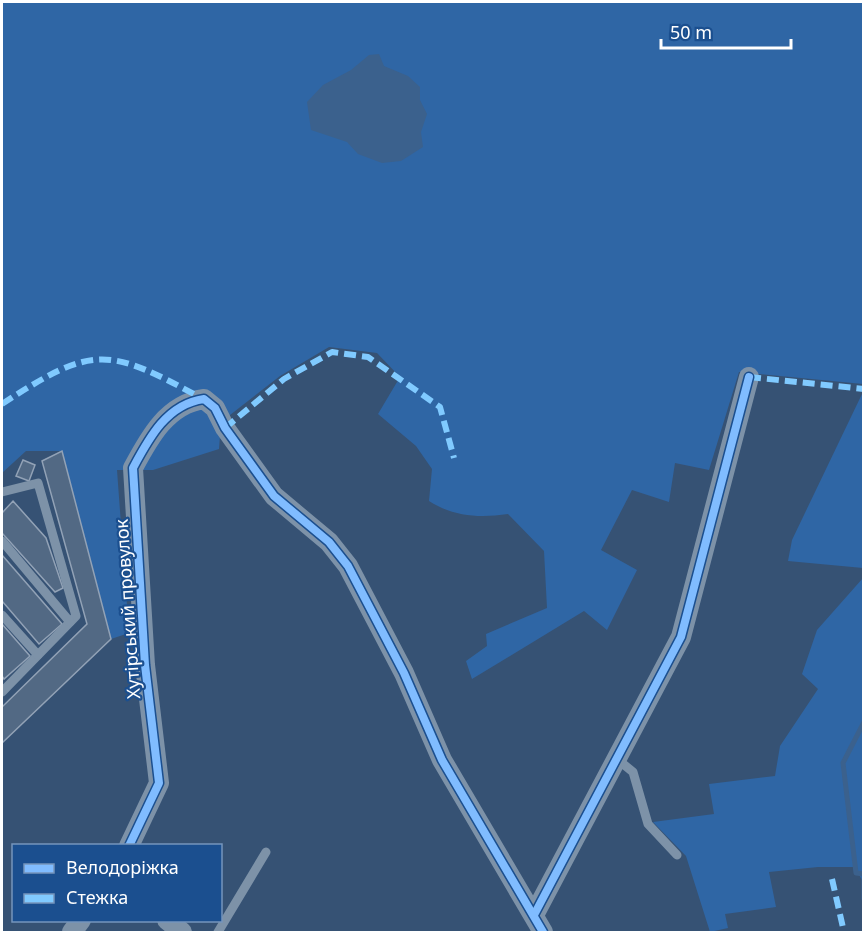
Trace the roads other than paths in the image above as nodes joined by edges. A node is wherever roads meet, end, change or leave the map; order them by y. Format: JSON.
{"nodes":[{"id":1,"x":749,"y":377,"type":"dead end"},
{"id":2,"x":2,"y":492,"type":"edge"},
{"id":3,"x":2,"y":541,"type":"edge"},
{"id":4,"x":2,"y":615,"type":"edge"},
{"id":5,"x":70,"y":622,"type":"junction"},
{"id":6,"x":38,"y":655,"type":"junction"},
{"id":7,"x":3,"y":688,"type":"edge"},
{"id":8,"x":615,"y":758,"type":"junction"},
{"id":9,"x":130,"y":844,"type":"edge"},
{"id":10,"x":266,"y":852,"type":"dead end"},
{"id":11,"x":677,"y":855,"type":"dead end"},
{"id":12,"x":534,"y":915,"type":"junction"},
{"id":13,"x":168,"y":922,"type":"edge"},
{"id":14,"x":182,"y":933,"type":"edge"},
{"id":15,"x":218,"y":933,"type":"edge"},
{"id":16,"x":543,"y":933,"type":"edge"}],
"edges":[{"from":1,"to":8,"type":"street"},
{"from":2,"to":5,"type":"lane"},
{"from":3,"to":5,"type":"lane"},
{"from":4,"to":6,"type":"lane"},
{"from":5,"to":6,"type":"lane"},
{"from":6,"to":7,"type":"lane"},
{"from":8,"to":11,"type":"lane"},
{"from":8,"to":12,"type":"street"},
{"from":9,"to":12,"type":"street","name":"Хутірський провулок"},
{"from":10,"to":15,"type":"lane"},
{"from":12,"to":16,"type":"street"},
{"from":13,"to":14,"type":"street"}]}
